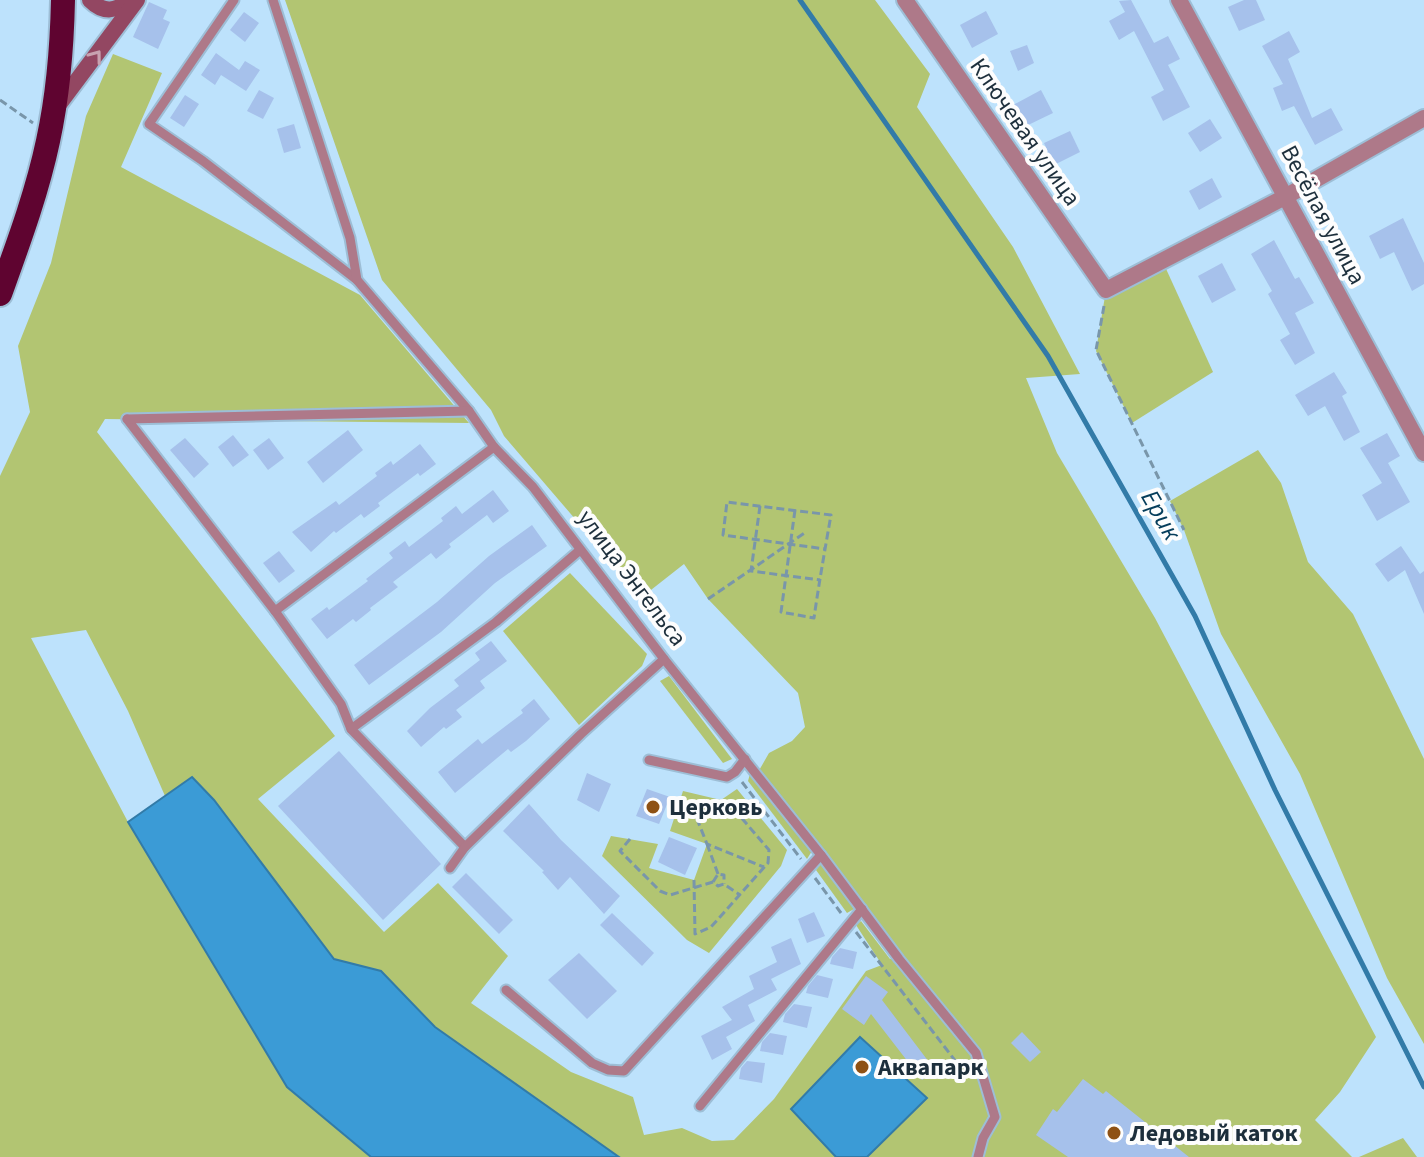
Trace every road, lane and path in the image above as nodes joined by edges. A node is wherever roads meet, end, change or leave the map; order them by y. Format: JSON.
{"nodes":[{"id":1,"x":63,"y":0,"type":"edge"},
{"id":2,"x":90,"y":0,"type":"edge"},
{"id":3,"x":131,"y":0,"type":"edge"},
{"id":4,"x":137,"y":0,"type":"edge"},
{"id":5,"x":234,"y":0,"type":"edge"},
{"id":6,"x":273,"y":0,"type":"edge"},
{"id":7,"x":905,"y":0,"type":"edge"},
{"id":8,"x":1179,"y":0,"type":"edge"},
{"id":9,"x":0,"y":100,"type":"edge"},
{"id":10,"x":54,"y":111,"type":"junction"},
{"id":11,"x":1424,"y":118,"type":"edge"},
{"id":12,"x":48,"y":141,"type":"junction"},
{"id":13,"x":1285,"y":197,"type":"junction"},
{"id":14,"x":357,"y":280,"type":"junction"},
{"id":15,"x":1106,"y":290,"type":"junction"},
{"id":16,"x":0,"y":294,"type":"edge"},
{"id":17,"x":469,"y":411,"type":"junction"},
{"id":18,"x":494,"y":447,"type":"junction"},
{"id":19,"x":1424,"y":453,"type":"edge"},
{"id":20,"x":760,"y":506,"type":"dead end"},
{"id":21,"x":795,"y":510,"type":"junction"},
{"id":22,"x":1184,"y":530,"type":"dead end"},
{"id":23,"x":806,"y":532,"type":"dead end"},
{"id":24,"x":791,"y":544,"type":"junction"},
{"id":25,"x":825,"y":549,"type":"junction"},
{"id":26,"x":580,"y":550,"type":"junction"},
{"id":27,"x":751,"y":571,"type":"junction"},
{"id":28,"x":820,"y":580,"type":"junction"},
{"id":29,"x":708,"y":599,"type":"dead end"},
{"id":30,"x":275,"y":611,"type":"junction"},
{"id":31,"x":664,"y":659,"type":"junction"},
{"id":32,"x":351,"y":729,"type":"junction"},
{"id":33,"x":745,"y":759,"type":"junction"},
{"id":34,"x":649,"y":760,"type":"dead end"},
{"id":35,"x":630,"y":839,"type":"dead end"},
{"id":36,"x":707,"y":844,"type":"junction"},
{"id":37,"x":465,"y":847,"type":"junction"},
{"id":38,"x":821,"y":855,"type":"junction"},
{"id":39,"x":764,"y":867,"type":"junction"},
{"id":40,"x":450,"y":868,"type":"dead end"},
{"id":41,"x":718,"y":874,"type":"junction"},
{"id":42,"x":694,"y":880,"type":"dead end"},
{"id":43,"x":713,"y":882,"type":"junction"},
{"id":44,"x":724,"y":884,"type":"junction"},
{"id":45,"x":692,"y":889,"type":"junction"},
{"id":46,"x":740,"y":895,"type":"junction"},
{"id":47,"x":862,"y":909,"type":"junction"},
{"id":48,"x":506,"y":990,"type":"dead end"},
{"id":49,"x":700,"y":1106,"type":"dead end"},
{"id":50,"x":978,"y":1157,"type":"edge"}],
"edges":[{"from":1,"to":10,"type":"highway"},
{"from":2,"to":3,"type":"street"},
{"from":10,"to":4,"type":"street","one_way":true},
{"from":5,"to":14,"type":"lane","name":"улица Энгельса"},
{"from":6,"to":14,"type":"lane"},
{"from":7,"to":15,"type":"street","name":"Ключевая улица"},
{"from":8,"to":13,"type":"street","name":"Весёлая улица"},
{"from":9,"to":12,"type":"path"},
{"from":10,"to":12,"type":"highway"},
{"from":11,"to":13,"type":"street"},
{"from":12,"to":16,"type":"highway"},
{"from":13,"to":15,"type":"street"},
{"from":13,"to":19,"type":"street","name":"Весёлая улица"},
{"from":14,"to":17,"type":"lane","name":"улица Энгельса"},
{"from":15,"to":22,"type":"path"},
{"from":17,"to":18,"type":"lane","name":"улица Энгельса"},
{"from":17,"to":30,"type":"lane"},
{"from":18,"to":26,"type":"lane","name":"улица Энгельса"},
{"from":18,"to":30,"type":"lane"},
{"from":20,"to":27,"type":"path"},
{"from":21,"to":24,"type":"path"},
{"from":21,"to":24,"type":"path"},
{"from":21,"to":25,"type":"path"},
{"from":23,"to":24,"type":"path"},
{"from":24,"to":25,"type":"path"},
{"from":24,"to":27,"type":"path"},
{"from":24,"to":28,"type":"path"},
{"from":25,"to":28,"type":"path"},
{"from":26,"to":31,"type":"lane","name":"улица Энгельса"},
{"from":26,"to":32,"type":"lane"},
{"from":27,"to":28,"type":"path"},
{"from":27,"to":29,"type":"path"},
{"from":30,"to":32,"type":"lane"},
{"from":31,"to":33,"type":"lane","name":"улица Энгельса"},
{"from":31,"to":37,"type":"lane"},
{"from":32,"to":37,"type":"lane"},
{"from":33,"to":34,"type":"lane"},
{"from":33,"to":38,"type":"lane","name":"улица Энгельса"},
{"from":35,"to":45,"type":"path"},
{"from":36,"to":39,"type":"path"},
{"from":36,"to":39,"type":"path"},
{"from":36,"to":41,"type":"path"},
{"from":37,"to":40,"type":"lane"},
{"from":38,"to":47,"type":"lane","name":"улица Энгельса"},
{"from":38,"to":48,"type":"lane"},
{"from":39,"to":46,"type":"path"},
{"from":41,"to":43,"type":"path"},
{"from":41,"to":44,"type":"path"},
{"from":42,"to":45,"type":"path"},
{"from":43,"to":44,"type":"path"},
{"from":43,"to":45,"type":"path"},
{"from":44,"to":46,"type":"path"},
{"from":45,"to":46,"type":"path"},
{"from":47,"to":49,"type":"lane"},
{"from":47,"to":50,"type":"lane","name":"улица Энгельса"}]}
